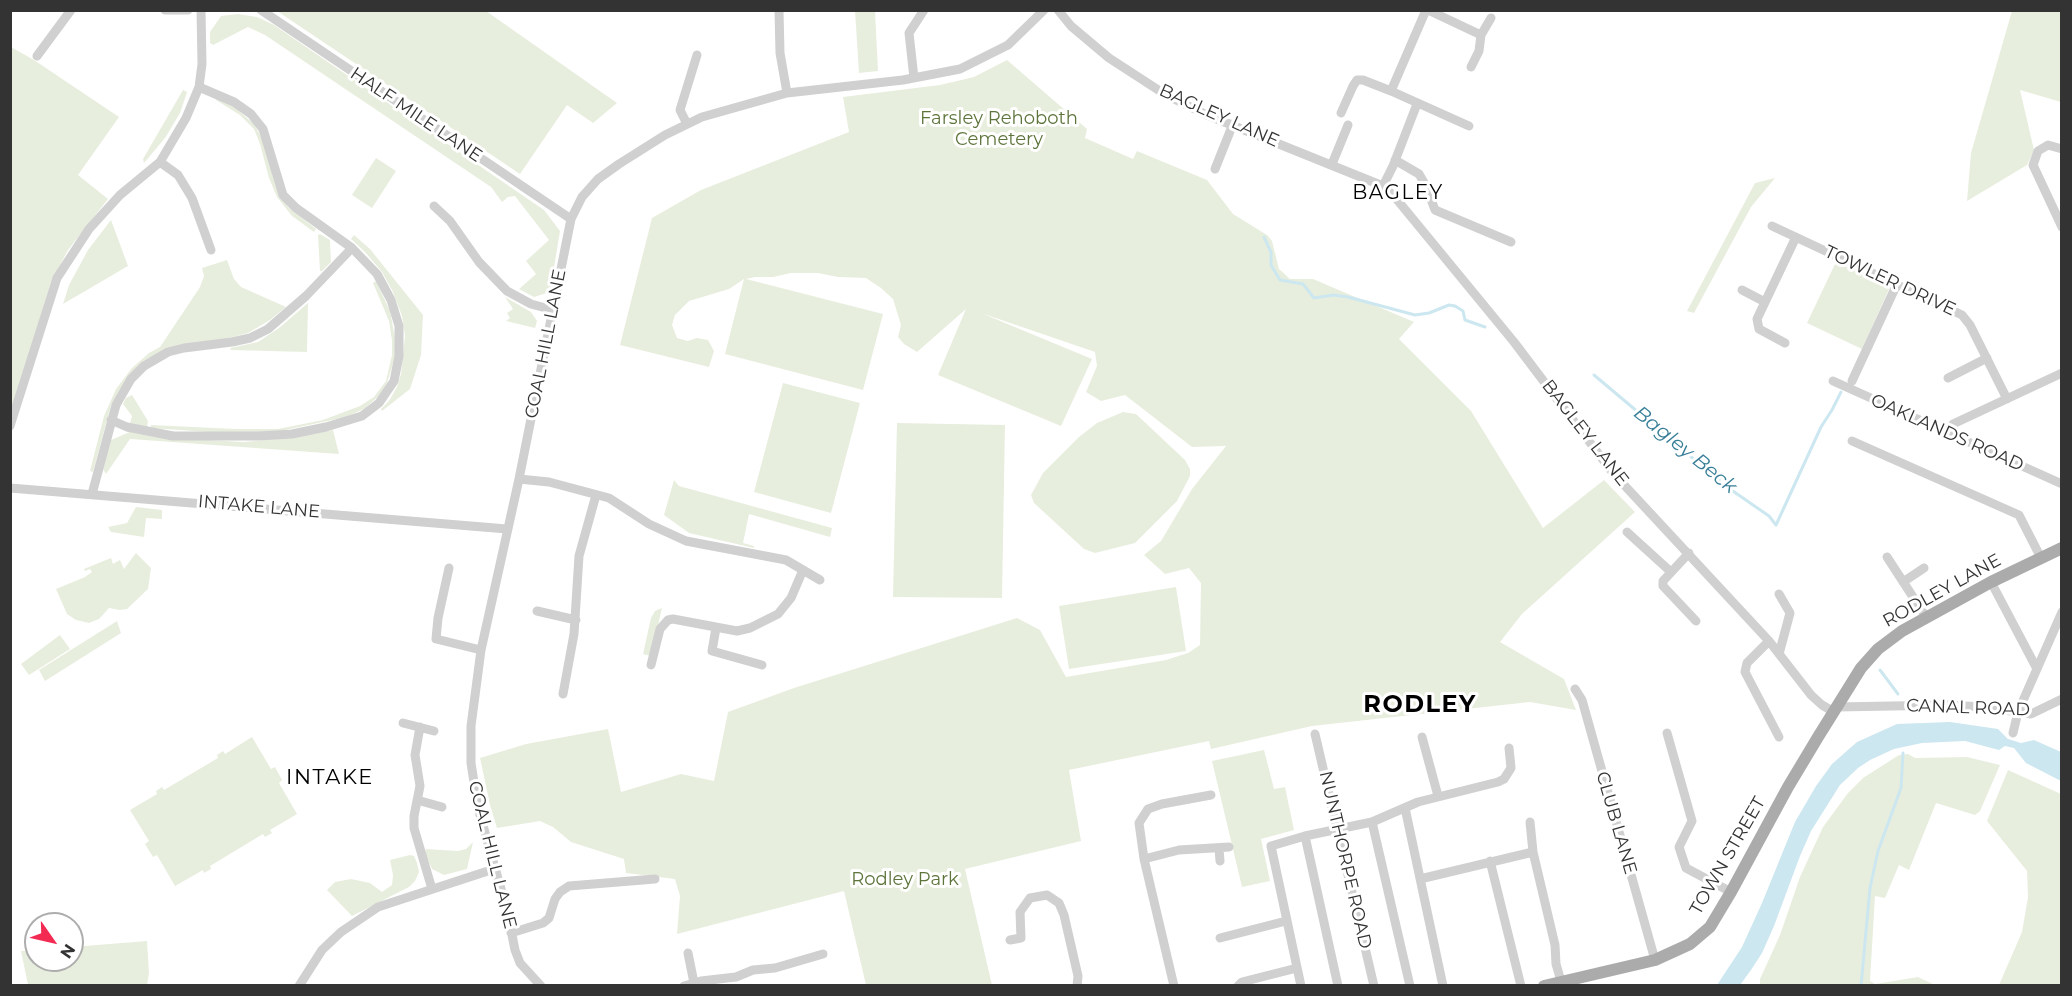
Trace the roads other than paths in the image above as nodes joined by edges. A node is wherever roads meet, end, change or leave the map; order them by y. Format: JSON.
{"nodes":[{"id":1,"x":71,"y":10,"type":"edge"},
{"id":2,"x":165,"y":10,"type":"edge"},
{"id":3,"x":188,"y":10,"type":"edge"},
{"id":4,"x":201,"y":10,"type":"edge"},
{"id":5,"x":261,"y":10,"type":"edge"},
{"id":6,"x":779,"y":10,"type":"edge"},
{"id":7,"x":924,"y":10,"type":"edge"},
{"id":8,"x":1044,"y":10,"type":"edge"},
{"id":9,"x":1058,"y":10,"type":"edge"},
{"id":10,"x":1427,"y":10,"type":"edge"},
{"id":11,"x":1491,"y":18,"type":"dead end"},
{"id":12,"x":1481,"y":35,"type":"junction"},
{"id":13,"x":697,"y":55,"type":"dead end"},
{"id":14,"x":37,"y":56,"type":"dead end"},
{"id":15,"x":1471,"y":66,"type":"dead end"},
{"id":16,"x":914,"y":78,"type":"junction"},
{"id":17,"x":199,"y":87,"type":"junction"},
{"id":18,"x":1391,"y":91,"type":"junction"},
{"id":19,"x":787,"y":93,"type":"junction"},
{"id":20,"x":1417,"y":104,"type":"junction"},
{"id":21,"x":1341,"y":113,"type":"dead end"},
{"id":22,"x":687,"y":124,"type":"junction"},
{"id":23,"x":1233,"y":124,"type":"junction"},
{"id":24,"x":1348,"y":124,"type":"dead end"},
{"id":25,"x":1469,"y":126,"type":"dead end"},
{"id":26,"x":2061,"y":149,"type":"edge"},
{"id":27,"x":1395,"y":160,"type":"junction"},
{"id":28,"x":160,"y":162,"type":"junction"},
{"id":29,"x":1332,"y":164,"type":"junction"},
{"id":30,"x":1215,"y":169,"type":"dead end"},
{"id":31,"x":1383,"y":186,"type":"junction"},
{"id":32,"x":434,"y":206,"type":"dead end"},
{"id":33,"x":571,"y":219,"type":"junction"},
{"id":34,"x":1772,"y":226,"type":"dead end"},
{"id":35,"x":2061,"y":227,"type":"edge"},
{"id":36,"x":1796,"y":237,"type":"junction"},
{"id":37,"x":1511,"y":242,"type":"dead end"},
{"id":38,"x":352,"y":248,"type":"junction"},
{"id":39,"x":212,"y":250,"type":"dead end"},
{"id":40,"x":1897,"y":284,"type":"junction"},
{"id":41,"x":1742,"y":290,"type":"dead end"},
{"id":42,"x":1766,"y":302,"type":"junction"},
{"id":43,"x":553,"y":310,"type":"junction"},
{"id":44,"x":1785,"y":343,"type":"dead end"},
{"id":45,"x":1987,"y":358,"type":"junction"},
{"id":46,"x":1961,"y":371,"type":"junction"},
{"id":47,"x":2061,"y":373,"type":"edge"},
{"id":48,"x":1948,"y":378,"type":"dead end"},
{"id":49,"x":1833,"y":381,"type":"dead end"},
{"id":50,"x":1852,"y":381,"type":"dead end"},
{"id":51,"x":1966,"y":381,"type":"dead end"},
{"id":52,"x":2007,"y":399,"type":"junction"},
{"id":53,"x":111,"y":420,"type":"junction"},
{"id":54,"x":10,"y":426,"type":"edge"},
{"id":55,"x":1948,"y":433,"type":"junction"},
{"id":56,"x":1852,"y":441,"type":"dead end"},
{"id":57,"x":519,"y":479,"type":"junction"},
{"id":58,"x":2061,"y":484,"type":"edge"},
{"id":59,"x":10,"y":488,"type":"edge"},
{"id":60,"x":92,"y":494,"type":"junction"},
{"id":61,"x":596,"y":495,"type":"junction"},
{"id":62,"x":507,"y":529,"type":"junction"},
{"id":63,"x":1627,"y":532,"type":"dead end"},
{"id":64,"x":2061,"y":548,"type":"edge"},
{"id":65,"x":1689,"y":554,"type":"junction"},
{"id":66,"x":1887,"y":556,"type":"dead end"},
{"id":67,"x":2041,"y":558,"type":"junction"},
{"id":68,"x":449,"y":568,"type":"dead end"},
{"id":69,"x":1924,"y":568,"type":"dead end"},
{"id":70,"x":803,"y":570,"type":"junction"},
{"id":71,"x":1671,"y":572,"type":"junction"},
{"id":72,"x":820,"y":580,"type":"dead end"},
{"id":73,"x":1903,"y":582,"type":"junction"},
{"id":74,"x":1991,"y":582,"type":"junction"},
{"id":75,"x":1779,"y":594,"type":"dead end"},
{"id":76,"x":537,"y":611,"type":"dead end"},
{"id":77,"x":2061,"y":612,"type":"edge"},
{"id":78,"x":1926,"y":618,"type":"junction"},
{"id":79,"x":576,"y":620,"type":"junction"},
{"id":80,"x":1696,"y":621,"type":"dead end"},
{"id":81,"x":716,"y":628,"type":"junction"},
{"id":82,"x":1769,"y":641,"type":"junction"},
{"id":83,"x":481,"y":650,"type":"junction"},
{"id":84,"x":1779,"y":654,"type":"junction"},
{"id":85,"x":651,"y":665,"type":"dead end"},
{"id":86,"x":762,"y":665,"type":"dead end"},
{"id":87,"x":2037,"y":669,"type":"junction"},
{"id":88,"x":1575,"y":688,"type":"dead end"},
{"id":89,"x":563,"y":694,"type":"dead end"},
{"id":90,"x":2061,"y":699,"type":"edge"},
{"id":91,"x":1835,"y":709,"type":"junction"},
{"id":92,"x":2018,"y":712,"type":"junction"},
{"id":93,"x":403,"y":723,"type":"dead end"},
{"id":94,"x":420,"y":727,"type":"junction"},
{"id":95,"x":434,"y":731,"type":"dead end"},
{"id":96,"x":1667,"y":733,"type":"dead end"},
{"id":97,"x":2013,"y":733,"type":"dead end"},
{"id":98,"x":1316,"y":734,"type":"dead end"},
{"id":99,"x":1422,"y":737,"type":"dead end"},
{"id":100,"x":1779,"y":738,"type":"dead end"},
{"id":101,"x":1509,"y":748,"type":"dead end"},
{"id":102,"x":1212,"y":795,"type":"dead end"},
{"id":103,"x":1438,"y":796,"type":"junction"},
{"id":104,"x":1200,"y":797,"type":"junction"},
{"id":105,"x":417,"y":800,"type":"junction"},
{"id":106,"x":442,"y":807,"type":"dead end"},
{"id":107,"x":1203,"y":808,"type":"dead end"},
{"id":108,"x":1405,"y":808,"type":"junction"},
{"id":109,"x":1372,"y":822,"type":"junction"},
{"id":110,"x":1530,"y":822,"type":"dead end"},
{"id":111,"x":1338,"y":829,"type":"junction"},
{"id":112,"x":1305,"y":836,"type":"junction"},
{"id":113,"x":1533,"y":852,"type":"junction"},
{"id":114,"x":1144,"y":859,"type":"junction"},
{"id":115,"x":1220,"y":861,"type":"dead end"},
{"id":116,"x":1490,"y":861,"type":"junction"},
{"id":117,"x":494,"y":869,"type":"junction"},
{"id":118,"x":655,"y":879,"type":"dead end"},
{"id":119,"x":1420,"y":879,"type":"junction"},
{"id":120,"x":432,"y":890,"type":"junction"},
{"id":121,"x":1731,"y":892,"type":"junction"},
{"id":122,"x":1286,"y":921,"type":"junction"},
{"id":123,"x":512,"y":933,"type":"junction"},
{"id":124,"x":1220,"y":938,"type":"dead end"},
{"id":125,"x":1010,"y":940,"type":"dead end"},
{"id":126,"x":688,"y":953,"type":"dead end"},
{"id":127,"x":823,"y":954,"type":"dead end"},
{"id":128,"x":1654,"y":960,"type":"junction"},
{"id":129,"x":1297,"y":968,"type":"junction"},
{"id":130,"x":1591,"y":980,"type":"edge"},
{"id":131,"x":1561,"y":981,"type":"junction"},
{"id":132,"x":689,"y":984,"type":"edge"},
{"id":133,"x":299,"y":986,"type":"edge"},
{"id":134,"x":541,"y":986,"type":"edge"},
{"id":135,"x":1077,"y":986,"type":"edge"},
{"id":136,"x":1174,"y":986,"type":"edge"},
{"id":137,"x":1238,"y":986,"type":"edge"},
{"id":138,"x":1301,"y":986,"type":"edge"},
{"id":139,"x":1338,"y":986,"type":"edge"},
{"id":140,"x":1374,"y":986,"type":"edge"},
{"id":141,"x":1410,"y":986,"type":"edge"},
{"id":142,"x":1443,"y":986,"type":"edge"},
{"id":143,"x":1521,"y":986,"type":"edge"},
{"id":144,"x":1544,"y":986,"type":"edge"}],
"edges":[{"from":1,"to":14,"type":"street"},
{"from":2,"to":3,"type":"street"},
{"from":4,"to":17,"type":"street"},
{"from":5,"to":33,"type":"street","name":"HALF MILE LANE"},
{"from":6,"to":19,"type":"street"},
{"from":7,"to":16,"type":"street"},
{"from":8,"to":16,"type":"street","name":"COAL HILL LANE"},
{"from":9,"to":23,"type":"street","name":"BAGLEY LANE"},
{"from":10,"to":12,"type":"street"},
{"from":10,"to":18,"type":"street"},
{"from":11,"to":12,"type":"street"},
{"from":12,"to":15,"type":"street"},
{"from":13,"to":22,"type":"street"},
{"from":16,"to":19,"type":"street","name":"COAL HILL LANE"},
{"from":17,"to":28,"type":"street"},
{"from":17,"to":38,"type":"street"},
{"from":18,"to":20,"type":"street"},
{"from":18,"to":21,"type":"street"},
{"from":19,"to":22,"type":"street","name":"COAL HILL LANE"},
{"from":20,"to":25,"type":"street"},
{"from":20,"to":27,"type":"street"},
{"from":22,"to":33,"type":"street","name":"COAL HILL LANE"},
{"from":23,"to":29,"type":"street","name":"BAGLEY LANE"},
{"from":23,"to":30,"type":"street"},
{"from":24,"to":29,"type":"street"},
{"from":26,"to":35,"type":"street"},
{"from":27,"to":31,"type":"street"},
{"from":27,"to":37,"type":"street"},
{"from":28,"to":39,"type":"street"},
{"from":28,"to":54,"type":"street"},
{"from":29,"to":31,"type":"street","name":"BAGLEY LANE"},
{"from":31,"to":65,"type":"street","name":"BAGLEY LANE"},
{"from":32,"to":43,"type":"street"},
{"from":33,"to":43,"type":"street","name":"COAL HILL LANE"},
{"from":34,"to":36,"type":"street","name":"TOWLER DRIVE"},
{"from":36,"to":40,"type":"street","name":"TOWLER DRIVE"},
{"from":36,"to":42,"type":"street"},
{"from":38,"to":53,"type":"street"},
{"from":38,"to":53,"type":"street"},
{"from":40,"to":45,"type":"street","name":"TOWLER DRIVE"},
{"from":40,"to":50,"type":"street"},
{"from":41,"to":42,"type":"street"},
{"from":42,"to":44,"type":"street"},
{"from":43,"to":57,"type":"street","name":"COAL HILL LANE"},
{"from":45,"to":46,"type":"street"},
{"from":45,"to":52,"type":"street","name":"TOWLER DRIVE"},
{"from":46,"to":48,"type":"street"},
{"from":46,"to":51,"type":"street"},
{"from":47,"to":52,"type":"street"},
{"from":49,"to":55,"type":"street","name":"OAKLANDS ROAD"},
{"from":52,"to":55,"type":"street"},
{"from":53,"to":60,"type":"street"},
{"from":55,"to":58,"type":"street","name":"OAKLANDS ROAD"},
{"from":56,"to":67,"type":"street"},
{"from":57,"to":61,"type":"street"},
{"from":57,"to":62,"type":"street","name":"COAL HILL LANE"},
{"from":59,"to":60,"type":"street","name":"INTAKE LANE"},
{"from":60,"to":62,"type":"street","name":"INTAKE LANE"},
{"from":61,"to":70,"type":"street"},
{"from":61,"to":79,"type":"street"},
{"from":62,"to":83,"type":"street","name":"COAL HILL LANE"},
{"from":63,"to":71,"type":"street"},
{"from":64,"to":67,"type":"main road","name":"RODLEY LANE"},
{"from":65,"to":71,"type":"street"},
{"from":65,"to":82,"type":"street","name":"BAGLEY LANE"},
{"from":66,"to":73,"type":"street"},
{"from":67,"to":74,"type":"main road","name":"RODLEY LANE"},
{"from":68,"to":83,"type":"street"},
{"from":69,"to":73,"type":"street"},
{"from":70,"to":72,"type":"street"},
{"from":70,"to":81,"type":"street"},
{"from":71,"to":80,"type":"street"},
{"from":73,"to":78,"type":"street"},
{"from":74,"to":78,"type":"main road","name":"RODLEY LANE"},
{"from":74,"to":87,"type":"street"},
{"from":75,"to":84,"type":"street"},
{"from":76,"to":79,"type":"street"},
{"from":77,"to":87,"type":"street"},
{"from":78,"to":91,"type":"main road","name":"RODLEY LANE"},
{"from":79,"to":89,"type":"street"},
{"from":81,"to":85,"type":"street"},
{"from":81,"to":86,"type":"street"},
{"from":82,"to":84,"type":"street","name":"BAGLEY LANE"},
{"from":82,"to":100,"type":"street"},
{"from":83,"to":117,"type":"street","name":"COAL HILL LANE"},
{"from":84,"to":91,"type":"street","name":"BAGLEY LANE"},
{"from":87,"to":92,"type":"street"},
{"from":88,"to":128,"type":"street","name":"CLUB LANE"},
{"from":90,"to":92,"type":"street","name":"CANAL ROAD"},
{"from":91,"to":92,"type":"street","name":"CANAL ROAD"},
{"from":91,"to":121,"type":"main road","name":"TOWN STREET"},
{"from":92,"to":97,"type":"street"},
{"from":93,"to":94,"type":"street"},
{"from":94,"to":95,"type":"street"},
{"from":94,"to":105,"type":"street"},
{"from":96,"to":121,"type":"street"},
{"from":98,"to":111,"type":"street","name":"NUNTHORPE ROAD"},
{"from":99,"to":103,"type":"street"},
{"from":101,"to":103,"type":"street"},
{"from":102,"to":104,"type":"street"},
{"from":103,"to":108,"type":"street"},
{"from":104,"to":107,"type":"street"},
{"from":104,"to":114,"type":"street"},
{"from":105,"to":106,"type":"street"},
{"from":105,"to":120,"type":"street"},
{"from":108,"to":109,"type":"street"},
{"from":108,"to":119,"type":"street"},
{"from":109,"to":111,"type":"street"},
{"from":109,"to":141,"type":"street"},
{"from":110,"to":113,"type":"street"},
{"from":111,"to":112,"type":"street"},
{"from":111,"to":140,"type":"street","name":"NUNTHORPE ROAD"},
{"from":112,"to":122,"type":"street"},
{"from":112,"to":139,"type":"street"},
{"from":113,"to":116,"type":"street"},
{"from":113,"to":131,"type":"street"},
{"from":114,"to":115,"type":"street"},
{"from":114,"to":136,"type":"street"},
{"from":116,"to":119,"type":"street"},
{"from":116,"to":143,"type":"street"},
{"from":117,"to":120,"type":"street"},
{"from":117,"to":123,"type":"street","name":"COAL HILL LANE"},
{"from":118,"to":123,"type":"street"},
{"from":119,"to":142,"type":"street"},
{"from":120,"to":133,"type":"street"},
{"from":121,"to":128,"type":"main road","name":"TOWN STREET"},
{"from":122,"to":124,"type":"street"},
{"from":122,"to":129,"type":"street"},
{"from":123,"to":134,"type":"street","name":"COAL HILL LANE"},
{"from":125,"to":135,"type":"street"},
{"from":126,"to":132,"type":"street"},
{"from":127,"to":132,"type":"street"},
{"from":128,"to":130,"type":"main road","name":"TOWN STREET"},
{"from":129,"to":137,"type":"street"},
{"from":129,"to":138,"type":"street"},
{"from":130,"to":131,"type":"main road","name":"TOWN STREET"},
{"from":131,"to":144,"type":"main road","name":"TOWN STREET"}]}
